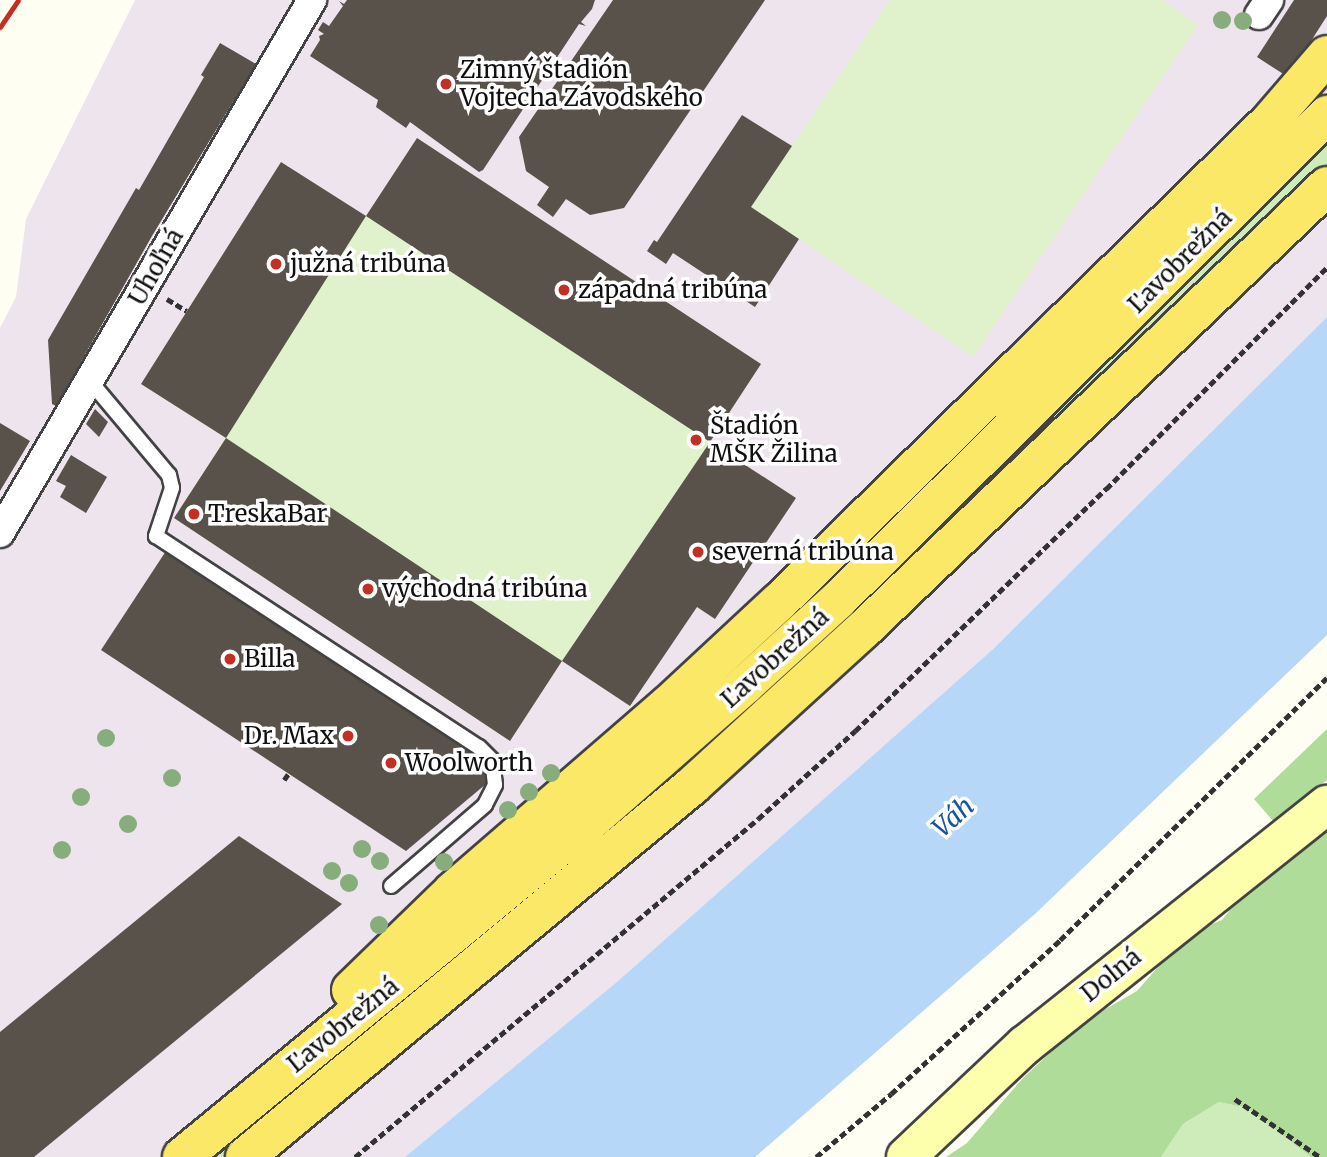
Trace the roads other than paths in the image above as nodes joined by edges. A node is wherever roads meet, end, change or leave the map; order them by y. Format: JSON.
{"nodes":[{"id":1,"x":312,"y":0,"type":"edge"},
{"id":2,"x":1327,"y":55,"type":"edge"},
{"id":3,"x":1327,"y":115,"type":"edge"},
{"id":4,"x":1327,"y":186,"type":"edge"},
{"id":5,"x":90,"y":381,"type":"junction"},
{"id":6,"x":0,"y":533,"type":"edge"},
{"id":7,"x":1327,"y":805,"type":"edge"},
{"id":8,"x":391,"y":886,"type":"dead end"},
{"id":9,"x":269,"y":1086,"type":"junction"},
{"id":10,"x":182,"y":1157,"type":"edge"},
{"id":11,"x":244,"y":1157,"type":"edge"},
{"id":12,"x":906,"y":1157,"type":"edge"}],
"edges":[{"from":1,"to":5,"type":"street","name":"Uhoľná"},
{"from":2,"to":9,"type":"main road"},
{"from":3,"to":9,"type":"main road","name":"Ľavobrežná"},
{"from":4,"to":11,"type":"main road","name":"Ľavobrežná"},
{"from":5,"to":6,"type":"street","name":"Uhoľná"},
{"from":5,"to":8,"type":"lane"},
{"from":7,"to":12,"type":"main road","name":"Dolná"},
{"from":9,"to":10,"type":"main road","name":"Ľavobrežná"}]}
